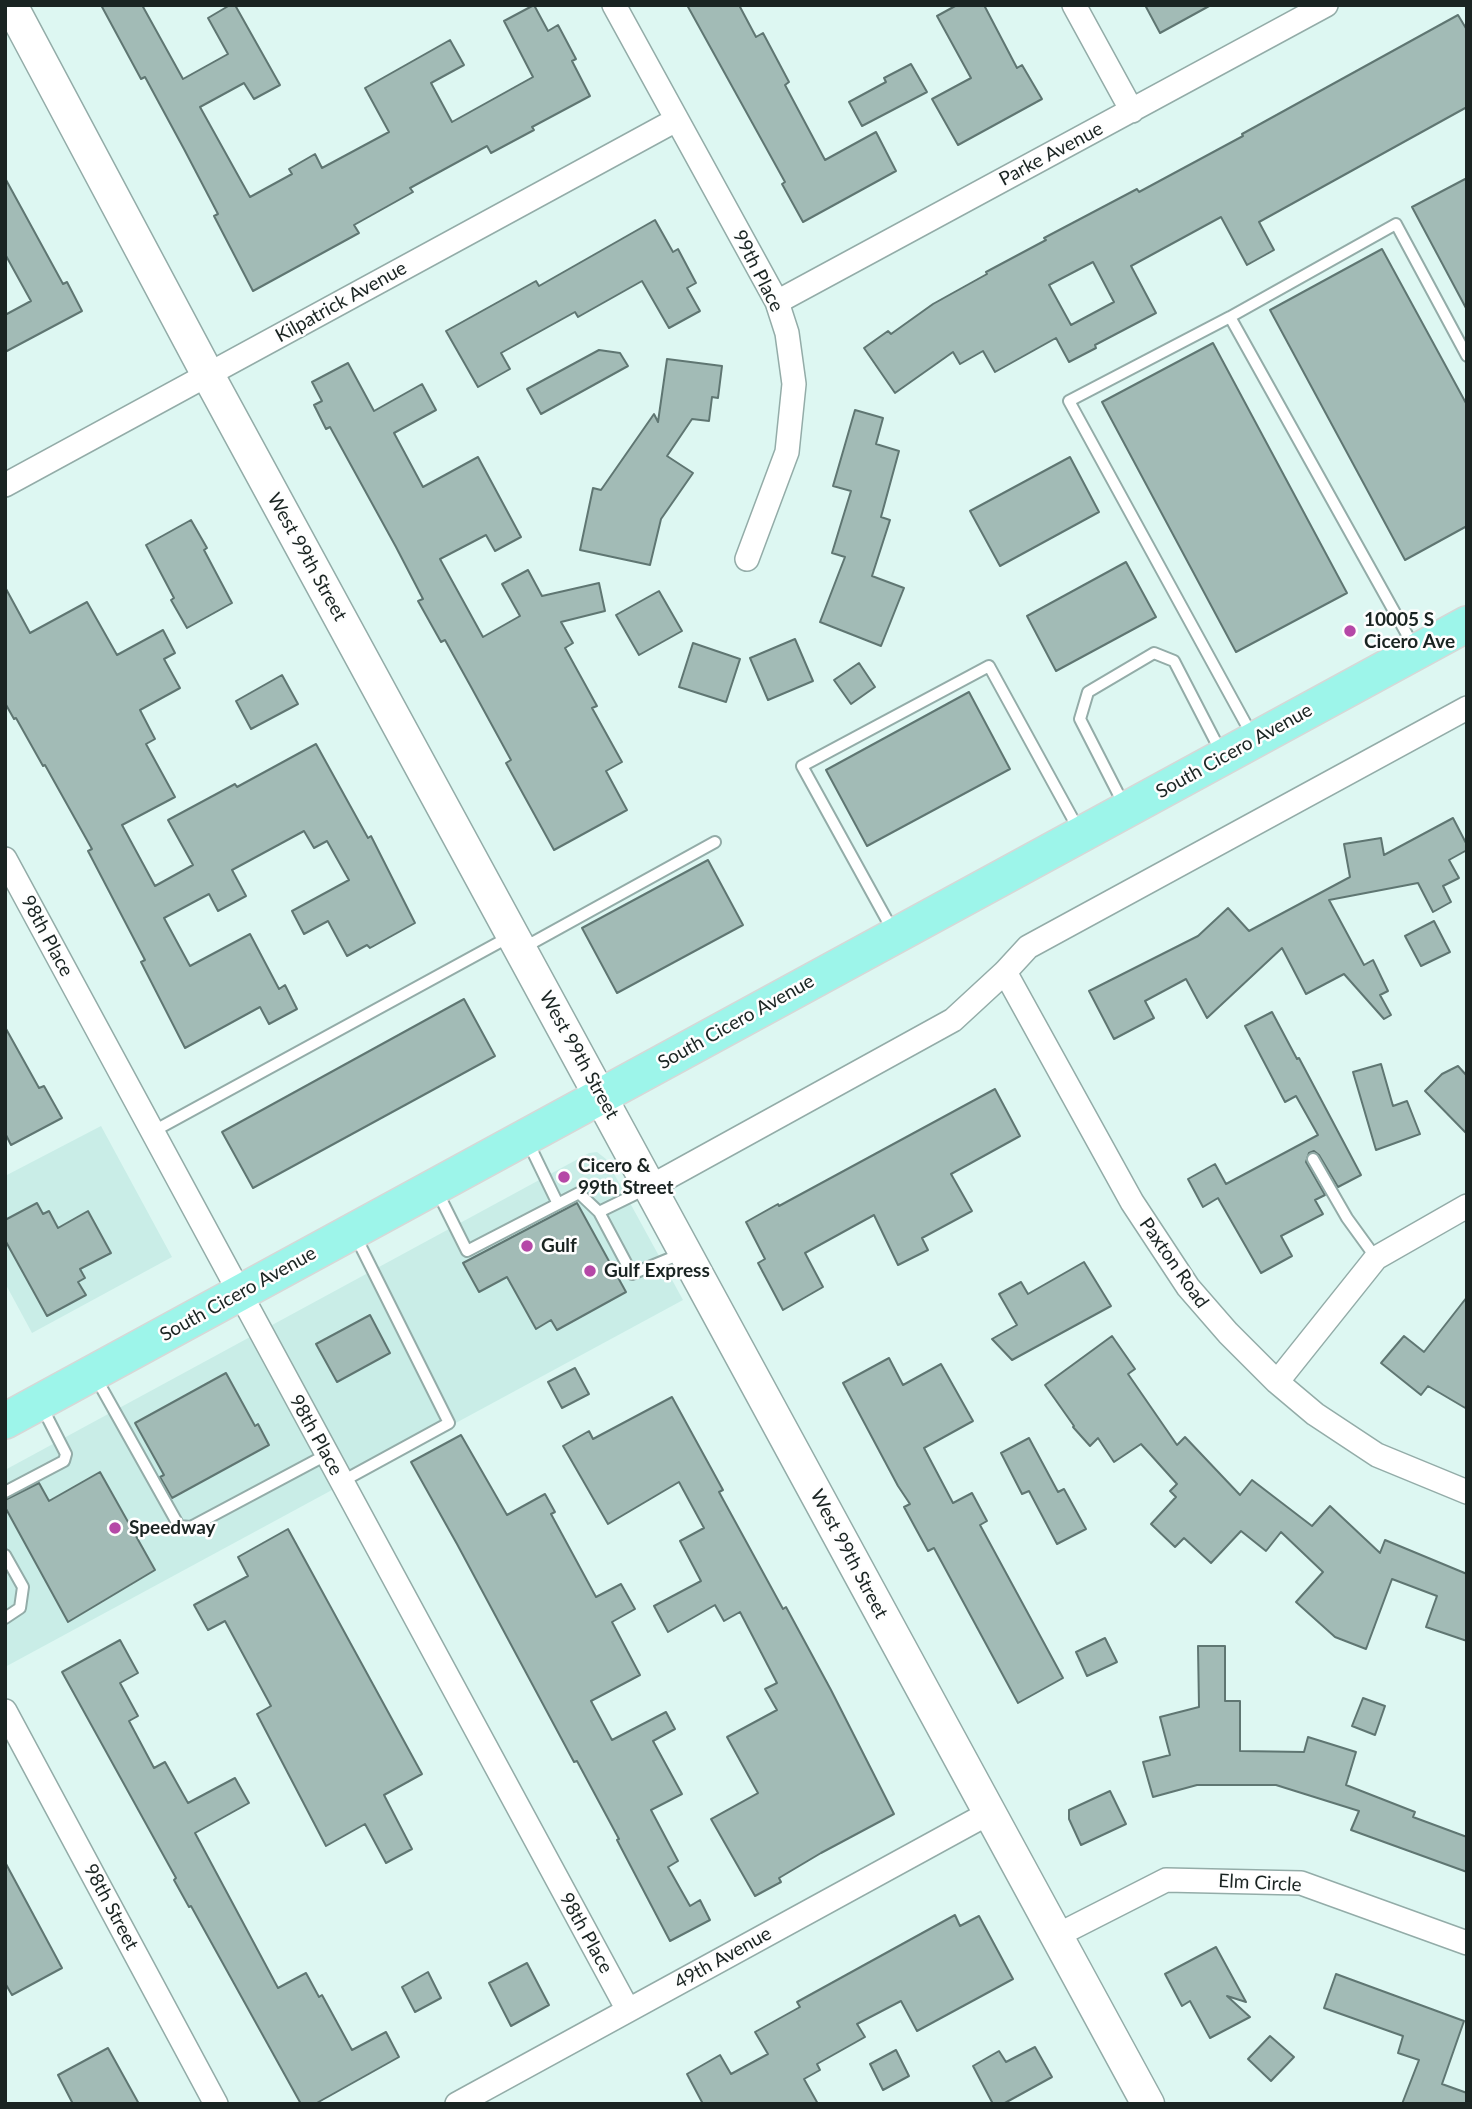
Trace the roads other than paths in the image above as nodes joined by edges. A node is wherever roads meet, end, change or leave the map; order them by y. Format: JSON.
{"nodes":[{"id":1,"x":12,"y":5,"type":"edge"},
{"id":2,"x":614,"y":5,"type":"edge"},
{"id":3,"x":1074,"y":5,"type":"edge"},
{"id":4,"x":1326,"y":5,"type":"edge"},
{"id":5,"x":1132,"y":111,"type":"junction"},
{"id":6,"x":676,"y":120,"type":"junction"},
{"id":7,"x":777,"y":302,"type":"junction"},
{"id":8,"x":1230,"y":317,"type":"junction"},
{"id":9,"x":1467,"y":356,"type":"edge"},
{"id":10,"x":208,"y":375,"type":"junction"},
{"id":11,"x":5,"y":485,"type":"edge"},
{"id":12,"x":747,"y":559,"type":"dead end"},
{"id":13,"x":1467,"y":624,"type":"edge"},
{"id":14,"x":1417,"y":651,"type":"junction"},
{"id":15,"x":1467,"y":708,"type":"edge"},
{"id":16,"x":1255,"y":740,"type":"junction"},
{"id":17,"x":1223,"y":757,"type":"junction"},
{"id":18,"x":1126,"y":810,"type":"junction"},
{"id":19,"x":1081,"y":834,"type":"junction"},
{"id":20,"x":715,"y":842,"type":"dead end"},
{"id":21,"x":5,"y":859,"type":"edge"},
{"id":22,"x":895,"y":935,"type":"junction"},
{"id":23,"x":517,"y":942,"type":"junction"},
{"id":24,"x":1006,"y":972,"type":"junction"},
{"id":25,"x":601,"y":1096,"type":"junction"},
{"id":26,"x":152,"y":1132,"type":"junction"},
{"id":27,"x":526,"y":1137,"type":"junction"},
{"id":28,"x":1313,"y":1159,"type":"dead end"},
{"id":29,"x":435,"y":1187,"type":"junction"},
{"id":30,"x":650,"y":1187,"type":"junction"},
{"id":31,"x":558,"y":1204,"type":"junction"},
{"id":32,"x":1467,"y":1206,"type":"edge"},
{"id":33,"x":599,"y":1212,"type":"junction"},
{"id":34,"x":353,"y":1231,"type":"junction"},
{"id":35,"x":685,"y":1252,"type":"junction"},
{"id":36,"x":1376,"y":1258,"type":"junction"},
{"id":37,"x":239,"y":1294,"type":"junction"},
{"id":38,"x":93,"y":1373,"type":"junction"},
{"id":39,"x":1278,"y":1382,"type":"junction"},
{"id":40,"x":39,"y":1402,"type":"junction"},
{"id":41,"x":5,"y":1420,"type":"edge"},
{"id":42,"x":326,"y":1455,"type":"junction"},
{"id":43,"x":341,"y":1482,"type":"junction"},
{"id":44,"x":5,"y":1492,"type":"edge"},
{"id":45,"x":1467,"y":1492,"type":"edge"},
{"id":46,"x":5,"y":1555,"type":"edge"},
{"id":47,"x":5,"y":1618,"type":"edge"},
{"id":48,"x":5,"y":1711,"type":"edge"},
{"id":49,"x":989,"y":1813,"type":"junction"},
{"id":50,"x":1056,"y":1936,"type":"junction"},
{"id":51,"x":1467,"y":1943,"type":"edge"},
{"id":52,"x":628,"y":2010,"type":"junction"},
{"id":53,"x":216,"y":2104,"type":"edge"},
{"id":54,"x":457,"y":2104,"type":"edge"},
{"id":55,"x":1148,"y":2104,"type":"edge"}],
"edges":[{"from":1,"to":10,"type":"street","name":"West 99th Street"},
{"from":2,"to":6,"type":"street","name":"99th Place"},
{"from":3,"to":5,"type":"street"},
{"from":4,"to":5,"type":"street","name":"Parke Avenue"},
{"from":5,"to":7,"type":"street","name":"Parke Avenue"},
{"from":6,"to":7,"type":"street","name":"99th Place"},
{"from":6,"to":10,"type":"street","name":"Kilpatrick Avenue"},
{"from":7,"to":12,"type":"street","name":"99th Place"},
{"from":8,"to":9,"type":"lane"},
{"from":8,"to":14,"type":"lane"},
{"from":8,"to":16,"type":"lane"},
{"from":10,"to":11,"type":"street","name":"Kilpatrick Avenue"},
{"from":10,"to":23,"type":"street","name":"West 99th Street"},
{"from":13,"to":14,"type":"main road","name":"South Cicero Avenue"},
{"from":14,"to":16,"type":"main road","name":"South Cicero Avenue"},
{"from":15,"to":24,"type":"street"},
{"from":16,"to":17,"type":"main road","name":"South Cicero Avenue"},
{"from":17,"to":18,"type":"main road","name":"South Cicero Avenue"},
{"from":17,"to":18,"type":"lane"},
{"from":18,"to":19,"type":"main road","name":"South Cicero Avenue"},
{"from":19,"to":22,"type":"main road","name":"South Cicero Avenue"},
{"from":19,"to":22,"type":"lane"},
{"from":20,"to":23,"type":"lane"},
{"from":21,"to":26,"type":"street","name":"98th Place"},
{"from":22,"to":25,"type":"main road","name":"South Cicero Avenue"},
{"from":23,"to":25,"type":"street","name":"West 99th Street"},
{"from":23,"to":26,"type":"lane"},
{"from":24,"to":30,"type":"street"},
{"from":24,"to":39,"type":"street","name":"Paxton Road"},
{"from":25,"to":27,"type":"main road","name":"South Cicero Avenue"},
{"from":25,"to":30,"type":"street","name":"West 99th Street"},
{"from":26,"to":37,"type":"street","name":"98th Place"},
{"from":27,"to":29,"type":"main road","name":"South Cicero Avenue"},
{"from":27,"to":31,"type":"lane"},
{"from":28,"to":36,"type":"lane"},
{"from":29,"to":31,"type":"lane"},
{"from":29,"to":34,"type":"main road","name":"South Cicero Avenue"},
{"from":30,"to":33,"type":"lane"},
{"from":30,"to":35,"type":"street","name":"West 99th Street"},
{"from":31,"to":33,"type":"lane"},
{"from":32,"to":36,"type":"street"},
{"from":33,"to":35,"type":"lane"},
{"from":34,"to":37,"type":"main road","name":"South Cicero Avenue"},
{"from":34,"to":43,"type":"lane"},
{"from":35,"to":49,"type":"street","name":"West 99th Street"},
{"from":36,"to":39,"type":"street"},
{"from":37,"to":38,"type":"main road","name":"South Cicero Avenue"},
{"from":37,"to":42,"type":"street","name":"98th Place"},
{"from":38,"to":40,"type":"main road","name":"South Cicero Avenue"},
{"from":38,"to":42,"type":"lane"},
{"from":39,"to":45,"type":"street","name":"Paxton Road"},
{"from":40,"to":41,"type":"main road","name":"South Cicero Avenue"},
{"from":40,"to":44,"type":"lane"},
{"from":42,"to":43,"type":"street","name":"98th Place"},
{"from":43,"to":52,"type":"street","name":"98th Place"},
{"from":46,"to":47,"type":"lane"},
{"from":48,"to":53,"type":"street","name":"98th Street"},
{"from":49,"to":50,"type":"street","name":"West 99th Street"},
{"from":49,"to":52,"type":"street","name":"49th Avenue"},
{"from":50,"to":51,"type":"street","name":"Elm Circle"},
{"from":50,"to":55,"type":"street","name":"West 99th Street"},
{"from":52,"to":54,"type":"street","name":"49th Avenue"}]}
